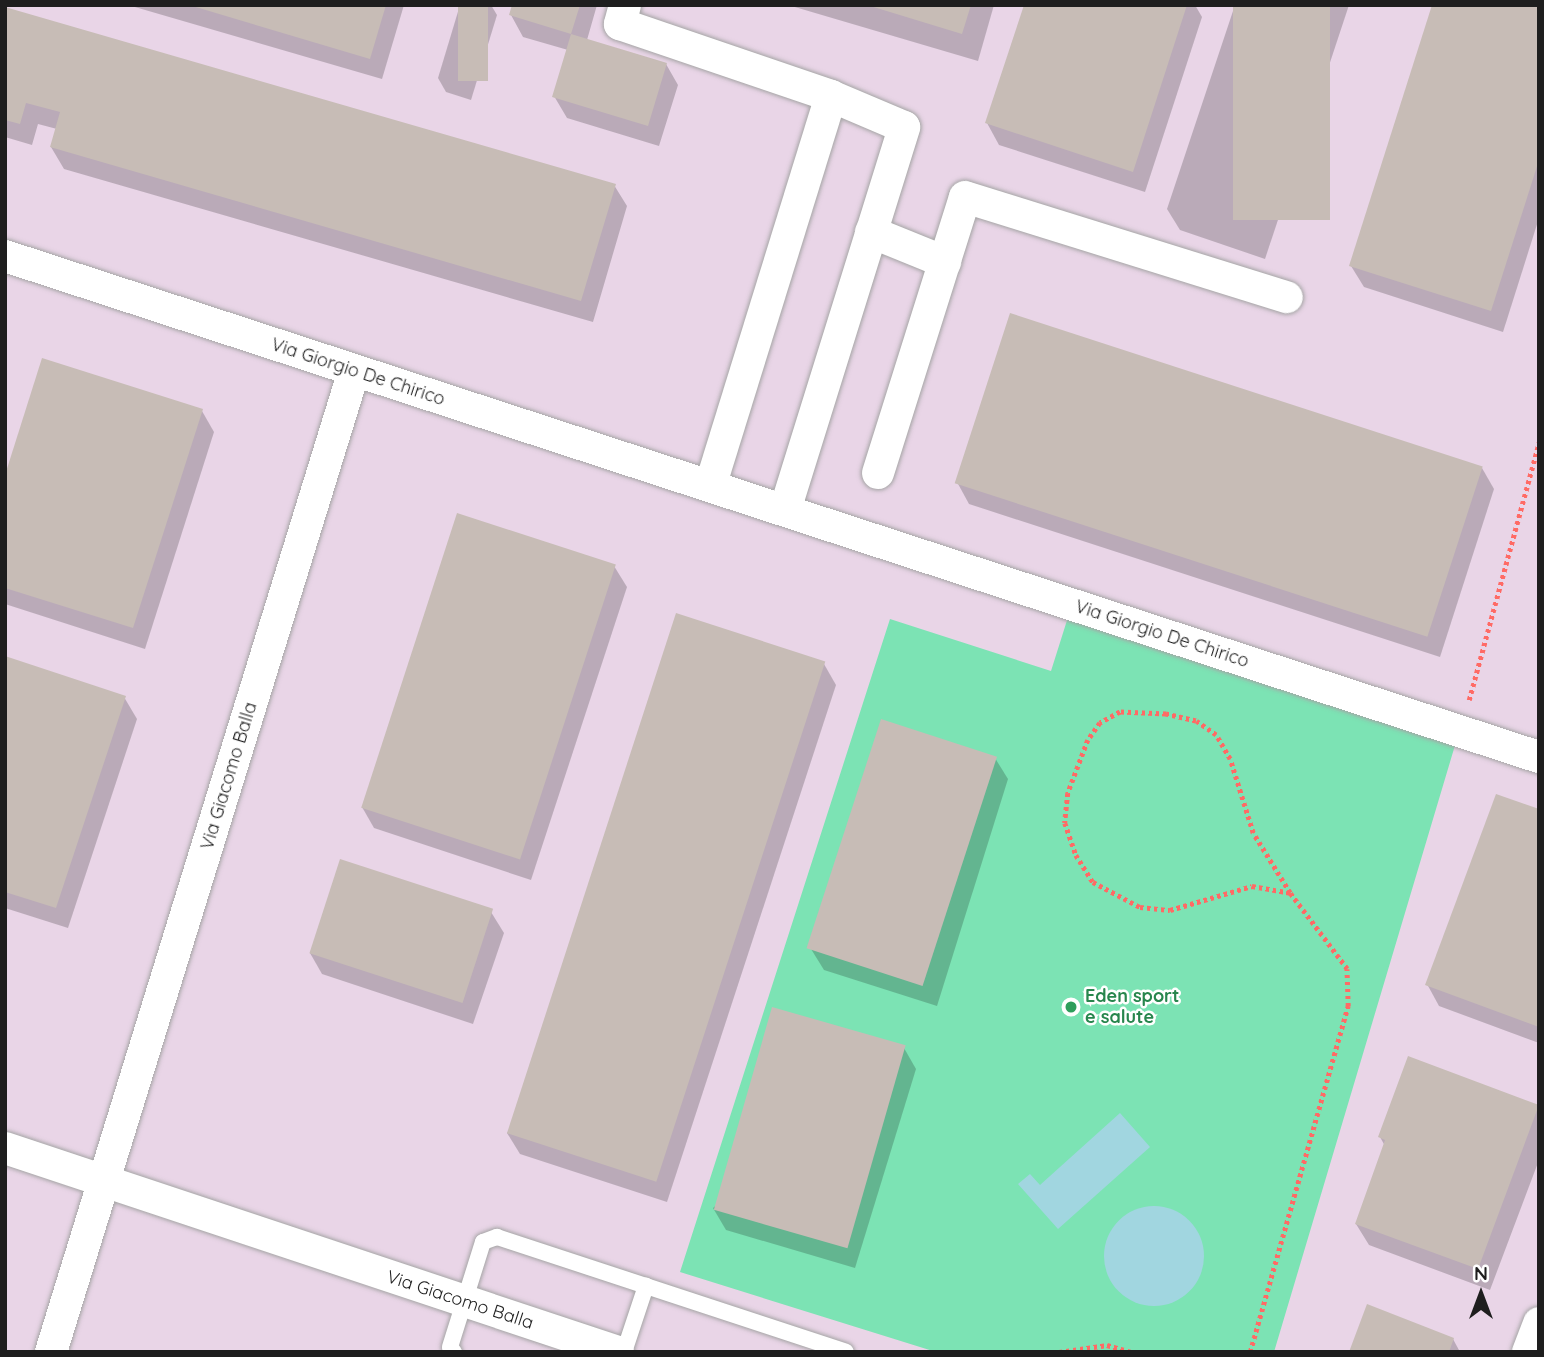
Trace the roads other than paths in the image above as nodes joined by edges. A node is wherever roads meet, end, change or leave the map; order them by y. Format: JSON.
{"nodes":[{"id":1,"x":625,"y":5,"type":"edge"},
{"id":2,"x":831,"y":96,"type":"junction"},
{"id":3,"x":871,"y":232,"type":"junction"},
{"id":4,"x":5,"y":256,"type":"edge"},
{"id":5,"x":945,"y":262,"type":"junction"},
{"id":6,"x":1287,"y":297,"type":"dead end"},
{"id":7,"x":354,"y":371,"type":"junction"},
{"id":8,"x":878,"y":473,"type":"dead end"},
{"id":9,"x":710,"y":486,"type":"junction"},
{"id":10,"x":785,"y":510,"type":"junction"},
{"id":11,"x":1539,"y":757,"type":"edge"},
{"id":12,"x":5,"y":1148,"type":"edge"},
{"id":13,"x":104,"y":1181,"type":"junction"},
{"id":14,"x":646,"y":1286,"type":"junction"},
{"id":15,"x":464,"y":1301,"type":"junction"},
{"id":16,"x":1539,"y":1323,"type":"edge"},
{"id":17,"x":51,"y":1352,"type":"edge"},
{"id":18,"x":454,"y":1352,"type":"edge"},
{"id":19,"x":618,"y":1352,"type":"edge"},
{"id":20,"x":624,"y":1352,"type":"edge"},
{"id":21,"x":846,"y":1352,"type":"edge"},
{"id":22,"x":1528,"y":1352,"type":"edge"}],
"edges":[{"from":1,"to":2,"type":"street"},
{"from":2,"to":3,"type":"street"},
{"from":2,"to":9,"type":"street"},
{"from":3,"to":5,"type":"street"},
{"from":3,"to":10,"type":"street"},
{"from":4,"to":7,"type":"street","name":"Via Giorgio De Chirico"},
{"from":5,"to":6,"type":"street"},
{"from":5,"to":8,"type":"street"},
{"from":7,"to":9,"type":"street","name":"Via Giorgio De Chirico"},
{"from":7,"to":13,"type":"street","name":"Via Giacomo Balla"},
{"from":9,"to":10,"type":"street","name":"Via Giorgio De Chirico"},
{"from":10,"to":11,"type":"street","name":"Via Giorgio De Chirico"},
{"from":12,"to":13,"type":"street","name":"Via Giacomo Balla"},
{"from":13,"to":15,"type":"street","name":"Via Giacomo Balla"},
{"from":13,"to":17,"type":"street","name":"Via Giacomo Balla"},
{"from":14,"to":15,"type":"lane"},
{"from":14,"to":20,"type":"lane"},
{"from":14,"to":21,"type":"lane"},
{"from":15,"to":18,"type":"lane"},
{"from":15,"to":19,"type":"street","name":"Via Giacomo Balla"},
{"from":16,"to":22,"type":"street"}]}
